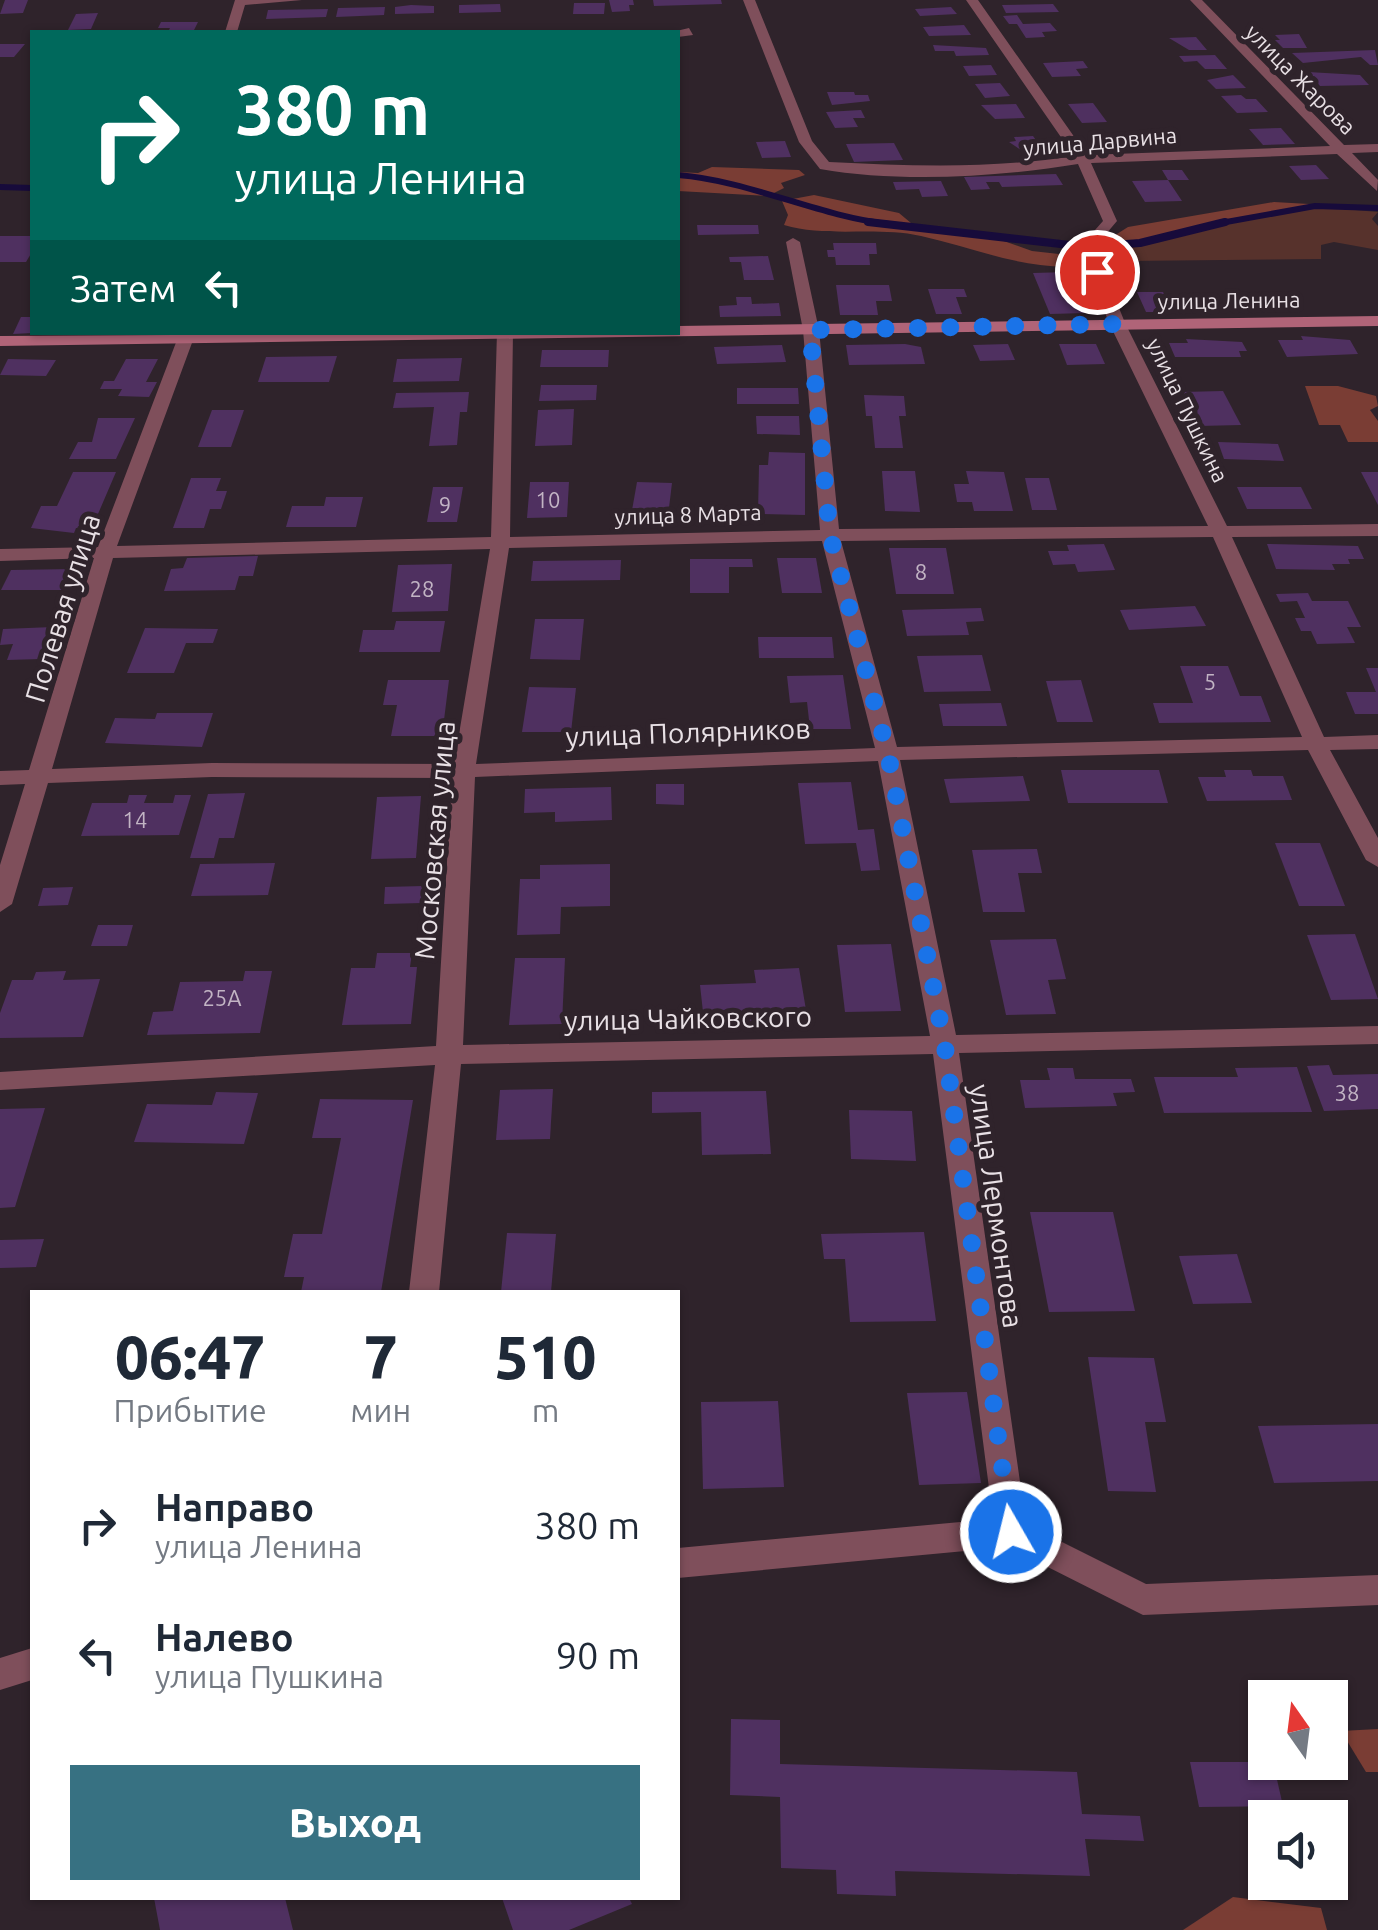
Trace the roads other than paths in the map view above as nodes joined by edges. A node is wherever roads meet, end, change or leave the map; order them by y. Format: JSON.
{"nodes":[{"id":1,"x":296,"y":0,"type":"edge"},
{"id":2,"x":749,"y":0,"type":"edge"},
{"id":3,"x":972,"y":0,"type":"edge"},
{"id":4,"x":1196,"y":0,"type":"edge"},
{"id":5,"x":241,"y":1,"type":"edge"},
{"id":6,"x":233,"y":30,"type":"edge"},
{"id":7,"x":1340,"y":148,"type":"junction"},
{"id":8,"x":1378,"y":148,"type":"edge"},
{"id":9,"x":1084,"y":159,"type":"junction"},
{"id":10,"x":1377,"y":187,"type":"edge"},
{"id":11,"x":793,"y":242,"type":"dead end"},
{"id":12,"x":1378,"y":321,"type":"edge"},
{"id":13,"x":1117,"y":324,"type":"junction"},
{"id":14,"x":810,"y":330,"type":"junction"},
{"id":15,"x":680,"y":332,"type":"edge"},
{"id":16,"x":187,"y":335,"type":"edge"},
{"id":17,"x":504,"y":335,"type":"edge"},
{"id":18,"x":0,"y":341,"type":"edge"},
{"id":19,"x":1378,"y":530,"type":"edge"},
{"id":20,"x":1221,"y":533,"type":"junction"},
{"id":21,"x":830,"y":535,"type":"junction"},
{"id":22,"x":500,"y":545,"type":"junction"},
{"id":23,"x":105,"y":554,"type":"junction"},
{"id":24,"x":0,"y":555,"type":"edge"},
{"id":25,"x":1315,"y":742,"type":"junction"},
{"id":26,"x":1378,"y":742,"type":"edge"},
{"id":27,"x":888,"y":754,"type":"junction"},
{"id":28,"x":464,"y":771,"type":"junction"},
{"id":29,"x":40,"y":777,"type":"junction"},
{"id":30,"x":0,"y":778,"type":"edge"},
{"id":31,"x":1378,"y":860,"type":"edge"},
{"id":32,"x":0,"y":904,"type":"edge"},
{"id":33,"x":1378,"y":1035,"type":"edge"},
{"id":34,"x":945,"y":1047,"type":"junction"},
{"id":35,"x":449,"y":1055,"type":"junction"},
{"id":36,"x":0,"y":1082,"type":"edge"},
{"id":37,"x":424,"y":1290,"type":"edge"},
{"id":38,"x":1011,"y":1532,"type":"junction"},
{"id":39,"x":680,"y":1563,"type":"edge"},
{"id":40,"x":1378,"y":1590,"type":"edge"},
{"id":41,"x":30,"y":1665,"type":"edge"},
{"id":42,"x":0,"y":1674,"type":"edge"}],
"edges":[{"from":1,"to":5,"type":"street"},
{"from":2,"to":9,"type":"street","name":"улица Дарвина"},
{"from":3,"to":9,"type":"street","name":"улица Пушкина"},
{"from":4,"to":7,"type":"street","name":"улица Жарова"},
{"from":5,"to":6,"type":"street"},
{"from":7,"to":8,"type":"street","name":"улица Дарвина"},
{"from":7,"to":9,"type":"street","name":"улица Дарвина"},
{"from":7,"to":10,"type":"street","name":"улица Жарова"},
{"from":9,"to":13,"type":"street","name":"улица Пушкина"},
{"from":11,"to":14,"type":"street","name":"улица Лермонтова"},
{"from":12,"to":13,"type":"street","name":"улица Ленина"},
{"from":13,"to":14,"type":"street","name":"улица Ленина"},
{"from":13,"to":20,"type":"street","name":"улица Пушкина"},
{"from":14,"to":15,"type":"street","name":"улица Ленина"},
{"from":14,"to":21,"type":"street","name":"улица Лермонтова"},
{"from":16,"to":18,"type":"street","name":"улица Ленина"},
{"from":16,"to":23,"type":"street","name":"Полевая улица"},
{"from":17,"to":22,"type":"street","name":"Московская улица"},
{"from":19,"to":20,"type":"street","name":"улица 8 Марта"},
{"from":20,"to":21,"type":"street","name":"улица 8 Марта"},
{"from":20,"to":25,"type":"street","name":"улица Пушкина"},
{"from":21,"to":22,"type":"street","name":"улица 8 Марта"},
{"from":21,"to":27,"type":"street","name":"улица Лермонтова"},
{"from":22,"to":23,"type":"street","name":"улица 8 Марта"},
{"from":22,"to":28,"type":"street","name":"Московская улица"},
{"from":23,"to":24,"type":"street","name":"улица 8 Марта"},
{"from":23,"to":29,"type":"street","name":"Полевая улица"},
{"from":25,"to":26,"type":"street","name":"улица Полярников"},
{"from":25,"to":27,"type":"street","name":"улица Полярников"},
{"from":25,"to":31,"type":"street","name":"улица Пушкина"},
{"from":27,"to":28,"type":"street","name":"улица Полярников"},
{"from":27,"to":34,"type":"street","name":"улица Лермонтова"},
{"from":28,"to":29,"type":"street","name":"улица Полярников"},
{"from":28,"to":35,"type":"street","name":"Московская улица"},
{"from":29,"to":30,"type":"street","name":"улица Полярников"},
{"from":29,"to":32,"type":"street","name":"Полевая улица"},
{"from":33,"to":34,"type":"street","name":"улица Чайковского"},
{"from":34,"to":35,"type":"street","name":"улица Чайковского"},
{"from":34,"to":38,"type":"street","name":"улица Лермонтова"},
{"from":35,"to":36,"type":"street","name":"улица Чайковского"},
{"from":35,"to":37,"type":"street","name":"Московская улица"},
{"from":38,"to":39,"type":"street"},
{"from":38,"to":40,"type":"street"},
{"from":41,"to":42,"type":"street"}]}
